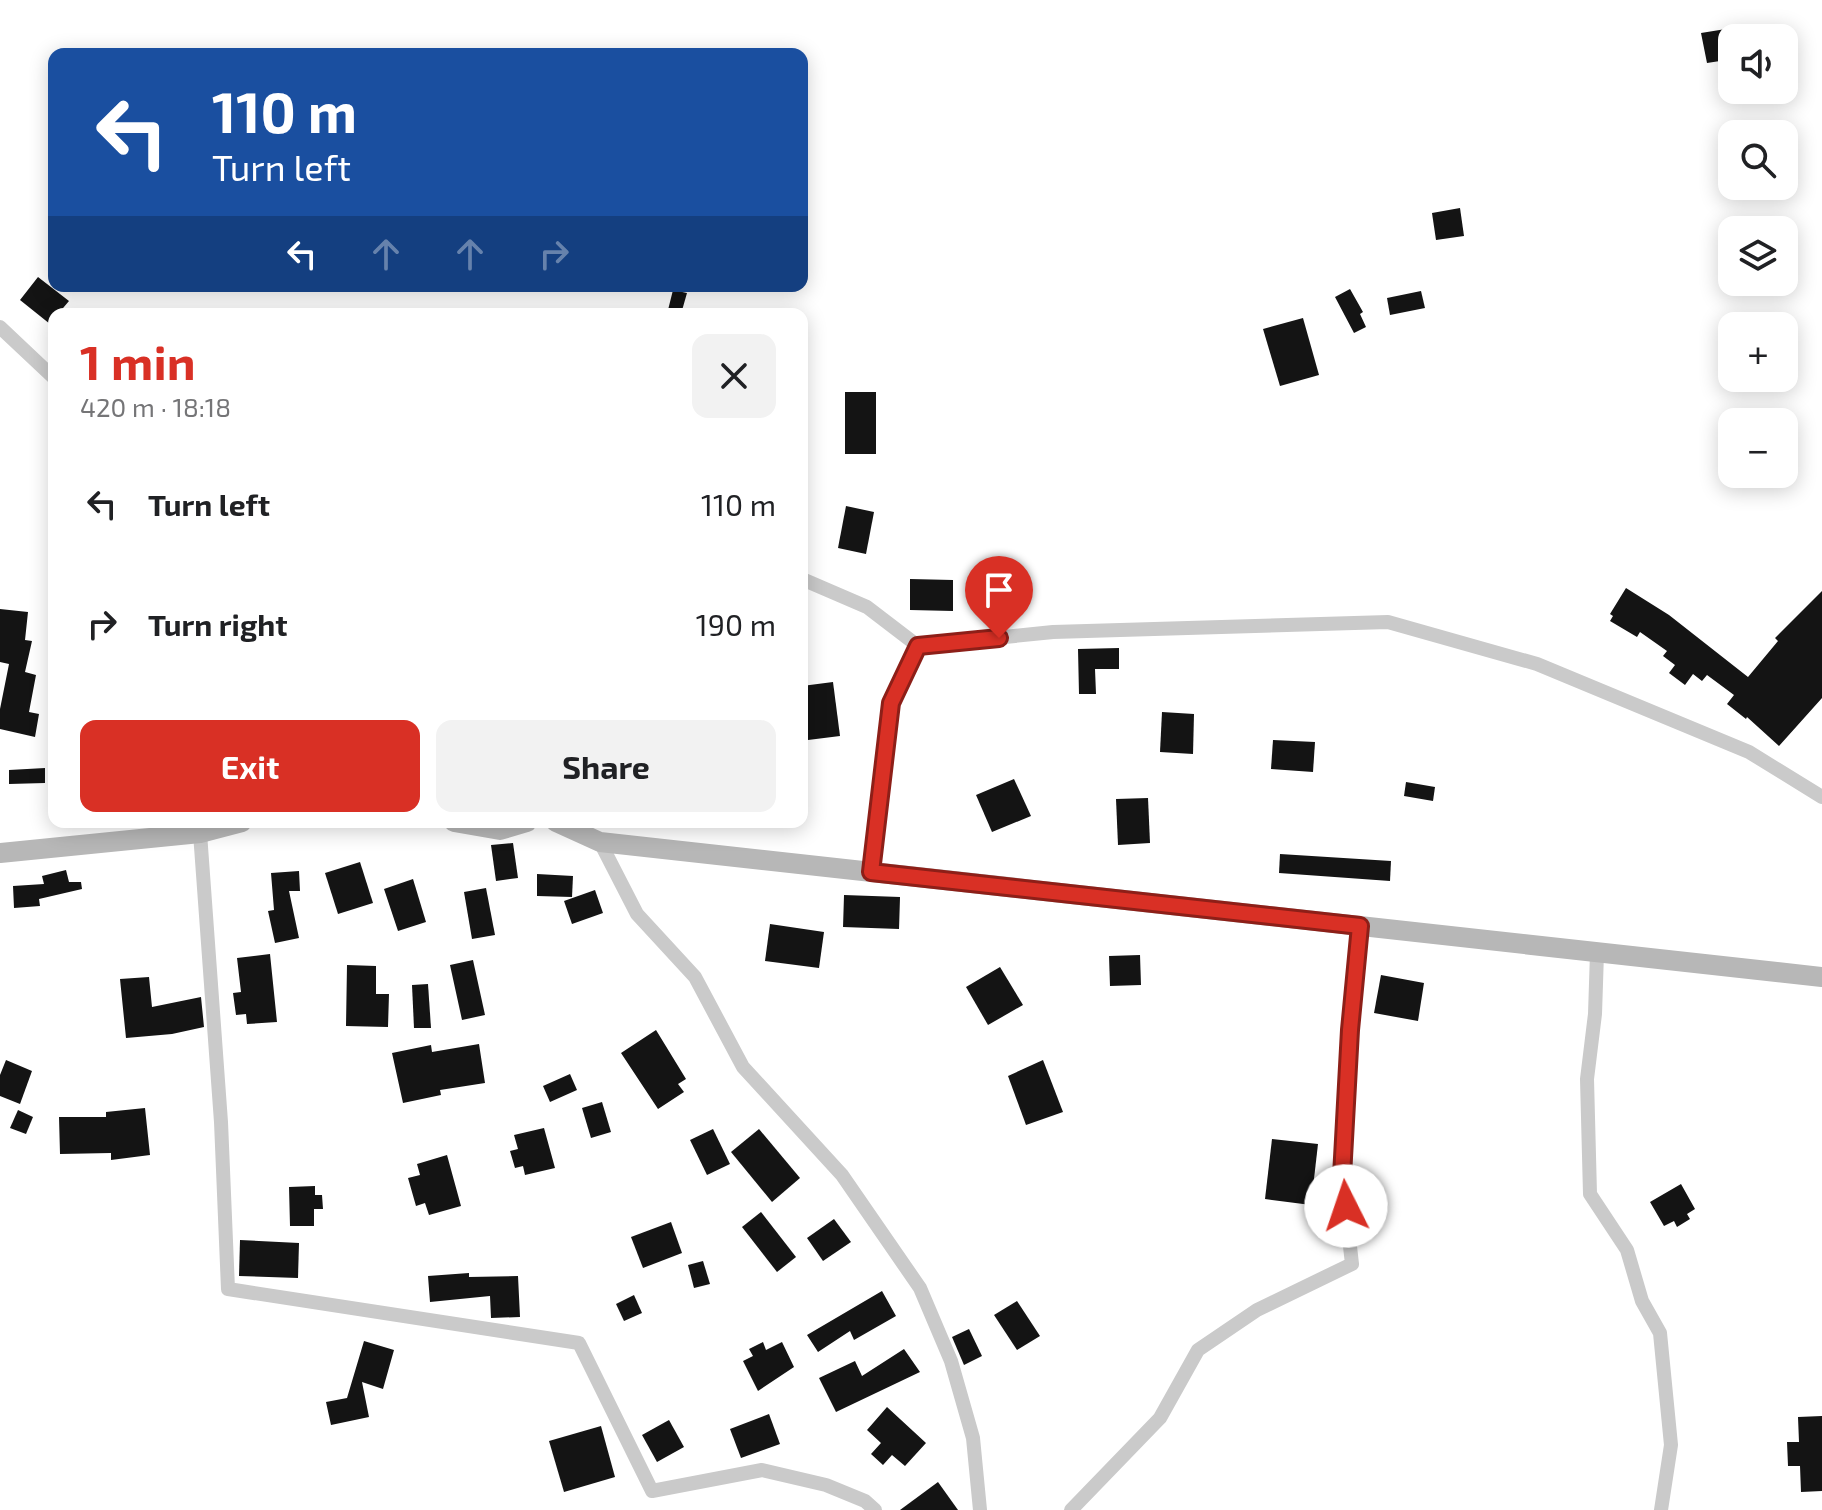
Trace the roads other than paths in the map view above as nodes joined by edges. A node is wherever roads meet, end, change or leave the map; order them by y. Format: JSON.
{"nodes":[{"id":1,"x":0,"y":327,"type":"edge"},
{"id":2,"x":48,"y":372,"type":"edge"},
{"id":3,"x":808,"y":582,"type":"edge"},
{"id":4,"x":918,"y":646,"type":"junction"},
{"id":5,"x":1822,"y":797,"type":"edge"},
{"id":6,"x":219,"y":828,"type":"edge"},
{"id":7,"x":569,"y":828,"type":"edge"},
{"id":8,"x":200,"y":833,"type":"junction"},
{"id":9,"x":600,"y":842,"type":"junction"},
{"id":10,"x":0,"y":853,"type":"edge"},
{"id":11,"x":871,"y":872,"type":"junction"},
{"id":12,"x":1360,"y":926,"type":"junction"},
{"id":13,"x":1597,"y":953,"type":"junction"},
{"id":14,"x":1822,"y":977,"type":"edge"},
{"id":15,"x":875,"y":1510,"type":"edge"},
{"id":16,"x":980,"y":1510,"type":"edge"},
{"id":17,"x":1071,"y":1510,"type":"edge"},
{"id":18,"x":1661,"y":1510,"type":"edge"}],
"edges":[{"from":1,"to":2,"type":"street"},
{"from":3,"to":4,"type":"street"},
{"from":4,"to":5,"type":"street"},
{"from":4,"to":11,"type":"street"},
{"from":6,"to":8,"type":"street"},
{"from":7,"to":9,"type":"street"},
{"from":8,"to":10,"type":"street"},
{"from":8,"to":15,"type":"street"},
{"from":9,"to":11,"type":"street"},
{"from":9,"to":16,"type":"street"},
{"from":11,"to":12,"type":"street"},
{"from":12,"to":13,"type":"street"},
{"from":12,"to":17,"type":"street"},
{"from":13,"to":14,"type":"street"},
{"from":13,"to":18,"type":"street"}]}
